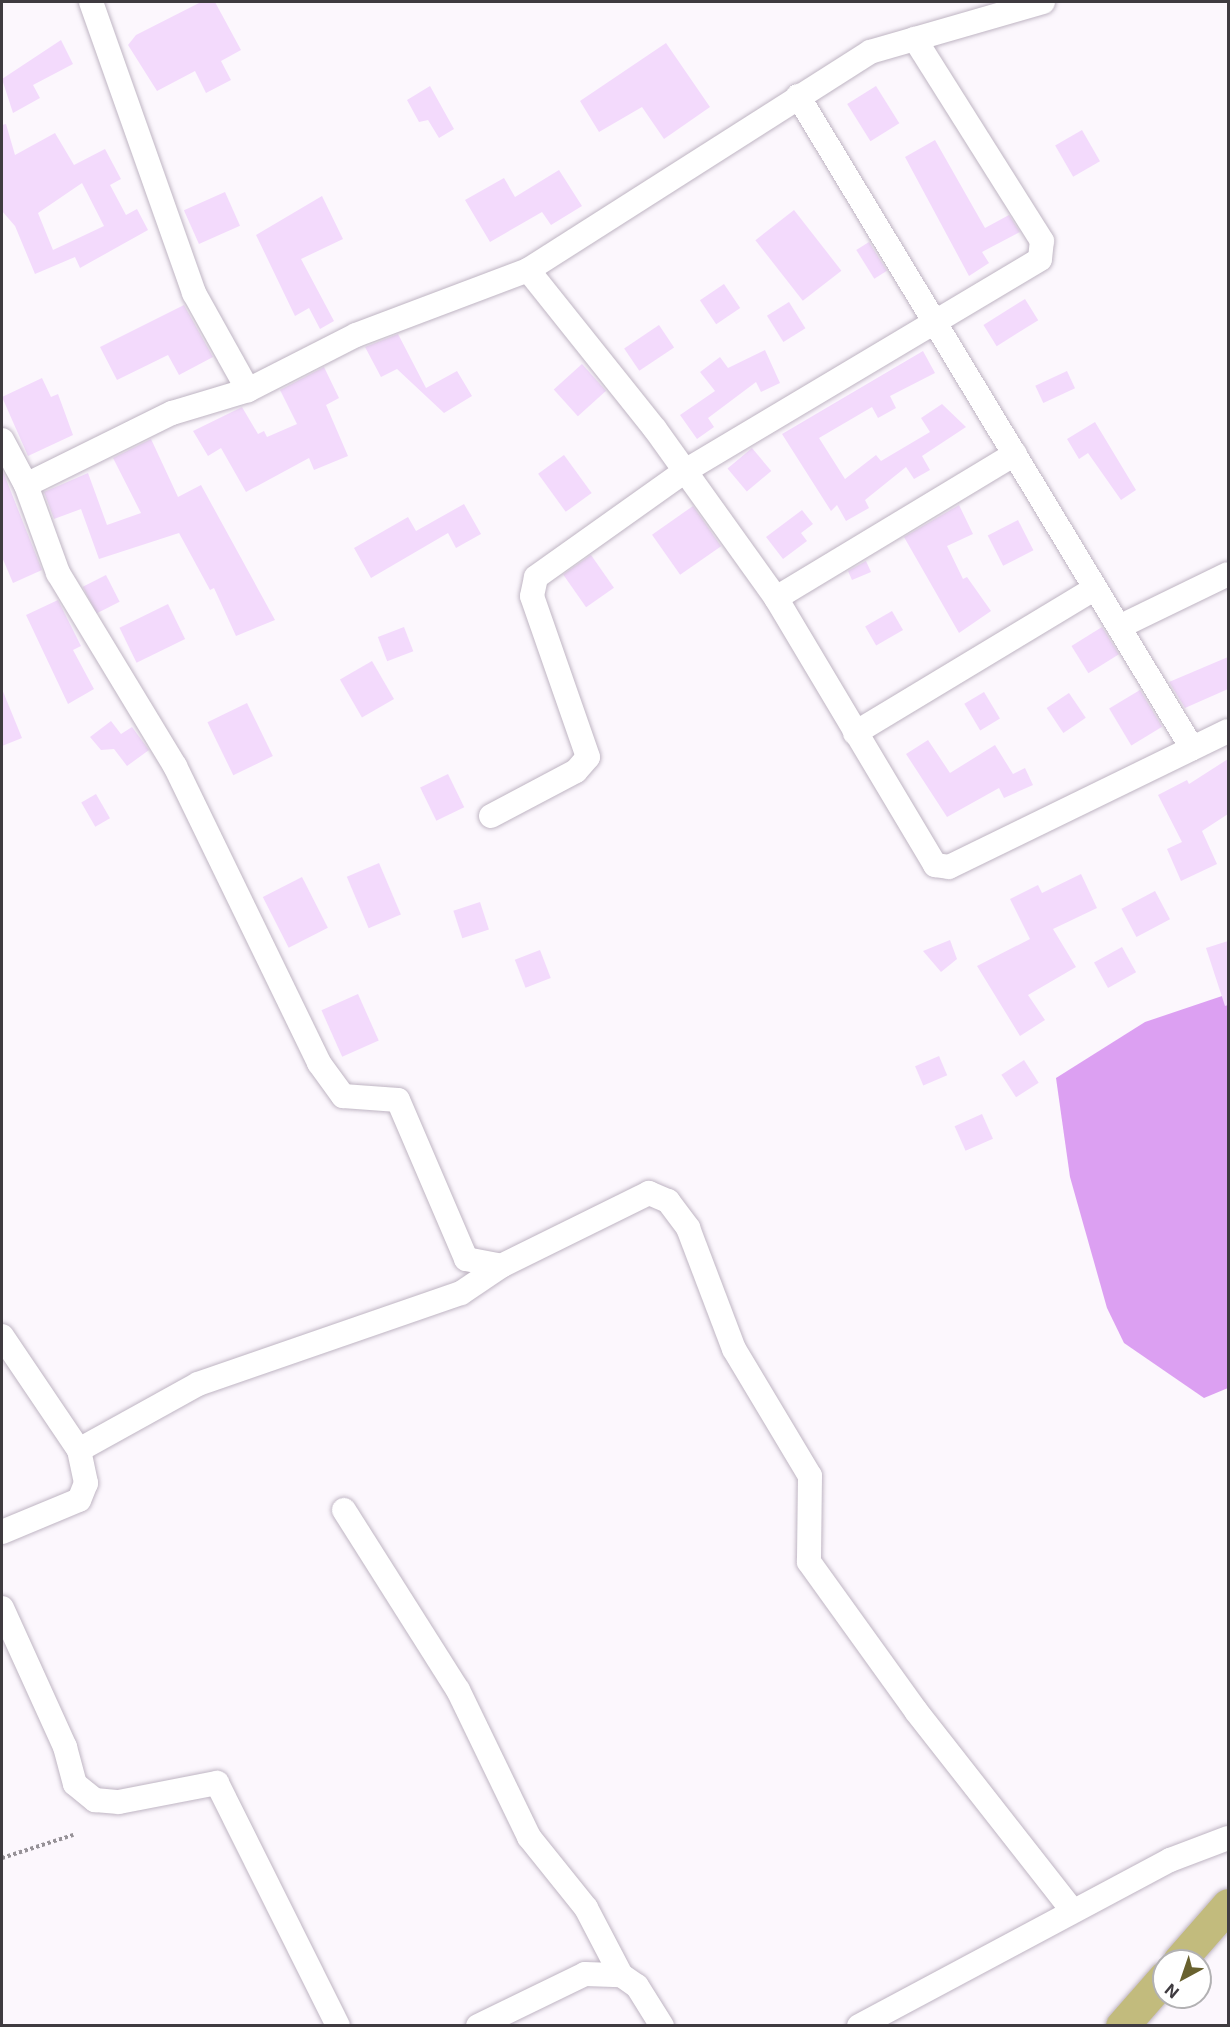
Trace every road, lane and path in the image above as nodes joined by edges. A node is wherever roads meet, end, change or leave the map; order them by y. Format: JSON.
{"nodes":[{"id":1,"x":91,"y":2,"type":"edge"},
{"id":2,"x":1042,"y":2,"type":"edge"},
{"id":3,"x":915,"y":39,"type":"junction"},
{"id":4,"x":798,"y":96,"type":"junction"},
{"id":5,"x":528,"y":270,"type":"junction"},
{"id":6,"x":934,"y":320,"type":"junction"},
{"id":7,"x":248,"y":390,"type":"junction"},
{"id":8,"x":2,"y":440,"type":"edge"},
{"id":9,"x":1015,"y":454,"type":"junction"},
{"id":10,"x":685,"y":471,"type":"junction"},
{"id":11,"x":26,"y":484,"type":"junction"},
{"id":12,"x":1228,"y":574,"type":"edge"},
{"id":13,"x":1095,"y":588,"type":"junction"},
{"id":14,"x":776,"y":598,"type":"junction"},
{"id":15,"x":1119,"y":627,"type":"junction"},
{"id":16,"x":1228,"y":731,"type":"edge"},
{"id":17,"x":855,"y":733,"type":"junction"},
{"id":18,"x":1192,"y":748,"type":"junction"},
{"id":19,"x":491,"y":816,"type":"dead end"},
{"id":20,"x":501,"y":1266,"type":"junction"},
{"id":21,"x":2,"y":1336,"type":"edge"},
{"id":22,"x":79,"y":1450,"type":"junction"},
{"id":23,"x":344,"y":1510,"type":"dead end"},
{"id":24,"x":2,"y":1532,"type":"edge"},
{"id":25,"x":2,"y":1608,"type":"edge"},
{"id":26,"x":73,"y":1835,"type":"dead end"},
{"id":27,"x":1228,"y":1838,"type":"edge"},
{"id":28,"x":2,"y":1858,"type":"edge"},
{"id":29,"x":1228,"y":1905,"type":"edge"},
{"id":30,"x":1072,"y":1910,"type":"junction"},
{"id":31,"x":1190,"y":1949,"type":"edge"},
{"id":32,"x":621,"y":1975,"type":"junction"},
{"id":33,"x":1152,"y":1991,"type":"edge"},
{"id":34,"x":338,"y":2025,"type":"edge"},
{"id":35,"x":478,"y":2025,"type":"edge"},
{"id":36,"x":662,"y":2025,"type":"edge"},
{"id":37,"x":859,"y":2025,"type":"edge"},
{"id":38,"x":1122,"y":2025,"type":"edge"}],
"edges":[{"from":1,"to":7,"type":"street"},
{"from":2,"to":3,"type":"street"},
{"from":3,"to":4,"type":"street"},
{"from":3,"to":6,"type":"street"},
{"from":4,"to":5,"type":"street"},
{"from":4,"to":6,"type":"street"},
{"from":5,"to":7,"type":"street"},
{"from":5,"to":10,"type":"street"},
{"from":6,"to":9,"type":"street"},
{"from":6,"to":10,"type":"street"},
{"from":7,"to":11,"type":"street"},
{"from":8,"to":11,"type":"street"},
{"from":9,"to":13,"type":"street"},
{"from":9,"to":14,"type":"street"},
{"from":10,"to":14,"type":"street"},
{"from":10,"to":19,"type":"street"},
{"from":11,"to":20,"type":"street"},
{"from":12,"to":15,"type":"street"},
{"from":13,"to":15,"type":"street"},
{"from":13,"to":17,"type":"street"},
{"from":14,"to":17,"type":"street"},
{"from":15,"to":18,"type":"street"},
{"from":16,"to":18,"type":"street"},
{"from":17,"to":18,"type":"street"},
{"from":20,"to":22,"type":"street"},
{"from":20,"to":30,"type":"street"},
{"from":21,"to":22,"type":"street"},
{"from":22,"to":24,"type":"street"},
{"from":23,"to":32,"type":"street"},
{"from":25,"to":34,"type":"street"},
{"from":26,"to":28,"type":"path"},
{"from":27,"to":30,"type":"street"},
{"from":29,"to":31,"type":"main road"},
{"from":30,"to":37,"type":"street"},
{"from":32,"to":35,"type":"street"},
{"from":32,"to":36,"type":"street"},
{"from":33,"to":38,"type":"main road"}]}
